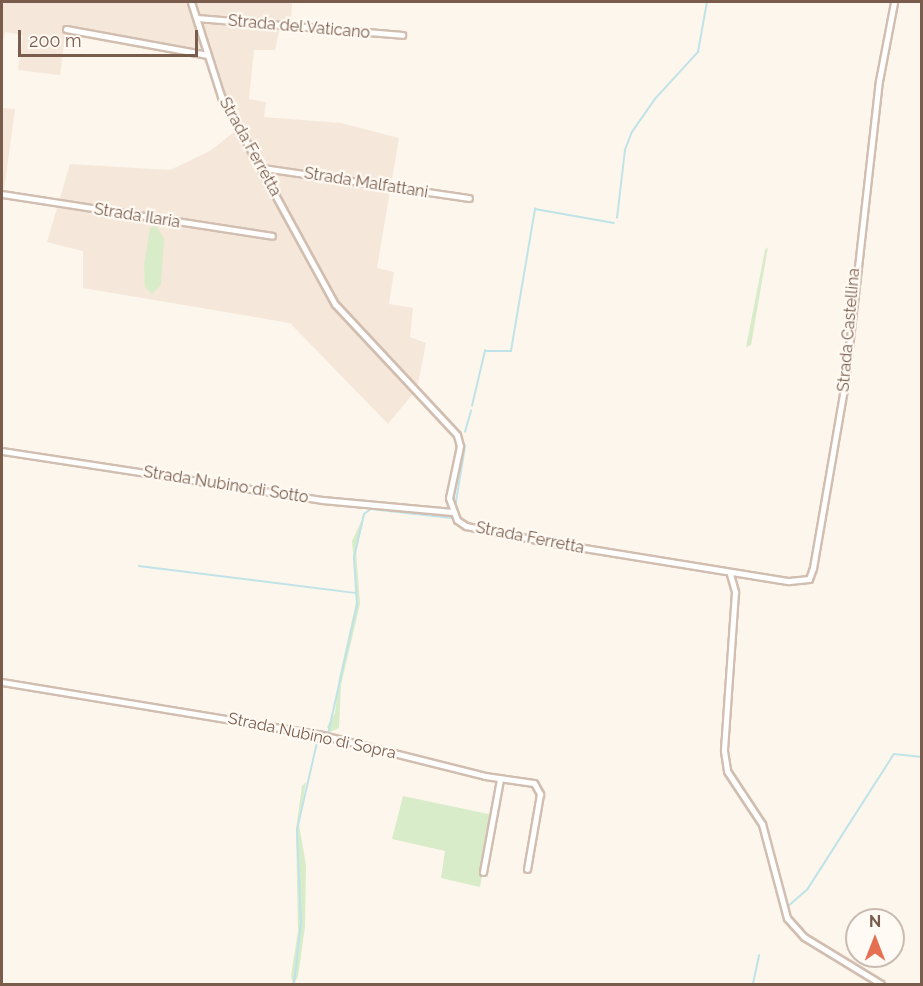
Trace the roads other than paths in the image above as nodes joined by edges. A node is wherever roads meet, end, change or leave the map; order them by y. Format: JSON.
{"nodes":[{"id":1,"x":191,"y":2,"type":"edge"},
{"id":2,"x":894,"y":2,"type":"edge"},
{"id":3,"x":197,"y":18,"type":"junction"},
{"id":4,"x":66,"y":29,"type":"dead end"},
{"id":5,"x":402,"y":35,"type":"dead end"},
{"id":6,"x":208,"y":55,"type":"junction"},
{"id":7,"x":263,"y":168,"type":"junction"},
{"id":8,"x":2,"y":194,"type":"edge"},
{"id":9,"x":469,"y":198,"type":"dead end"},
{"id":10,"x":272,"y":236,"type":"dead end"},
{"id":11,"x":2,"y":451,"type":"edge"},
{"id":12,"x":452,"y":512,"type":"junction"},
{"id":13,"x":730,"y":574,"type":"junction"},
{"id":14,"x":744,"y":575,"type":"junction"},
{"id":15,"x":735,"y":583,"type":"junction"},
{"id":16,"x":2,"y":682,"type":"edge"},
{"id":17,"x":500,"y":779,"type":"junction"},
{"id":18,"x":527,"y":868,"type":"dead end"},
{"id":19,"x":483,"y":872,"type":"dead end"},
{"id":20,"x":881,"y":984,"type":"edge"}],
"edges":[{"from":1,"to":3,"type":"street","name":"Strada Ferretta"},
{"from":2,"to":14,"type":"street","name":"Strada Castellina"},
{"from":3,"to":5,"type":"street","name":"Strada del Vaticano"},
{"from":3,"to":6,"type":"street","name":"Strada Ferretta"},
{"from":4,"to":6,"type":"street"},
{"from":6,"to":7,"type":"street","name":"Strada Ferretta"},
{"from":7,"to":9,"type":"street","name":"Strada Malfattani"},
{"from":7,"to":12,"type":"street","name":"Strada Ferretta"},
{"from":8,"to":10,"type":"street","name":"Strada Ilaria"},
{"from":11,"to":12,"type":"street","name":"Strada Nubino di Sotto"},
{"from":12,"to":13,"type":"street","name":"Strada Ferretta"},
{"from":13,"to":14,"type":"street","name":"Strada Castellina"},
{"from":13,"to":15,"type":"street"},
{"from":14,"to":15,"type":"street"},
{"from":15,"to":20,"type":"street"},
{"from":16,"to":17,"type":"street","name":"Strada Nubino di Sopra"},
{"from":17,"to":18,"type":"street","name":"Strada Nubino di Sopra"},
{"from":17,"to":19,"type":"street"}]}
